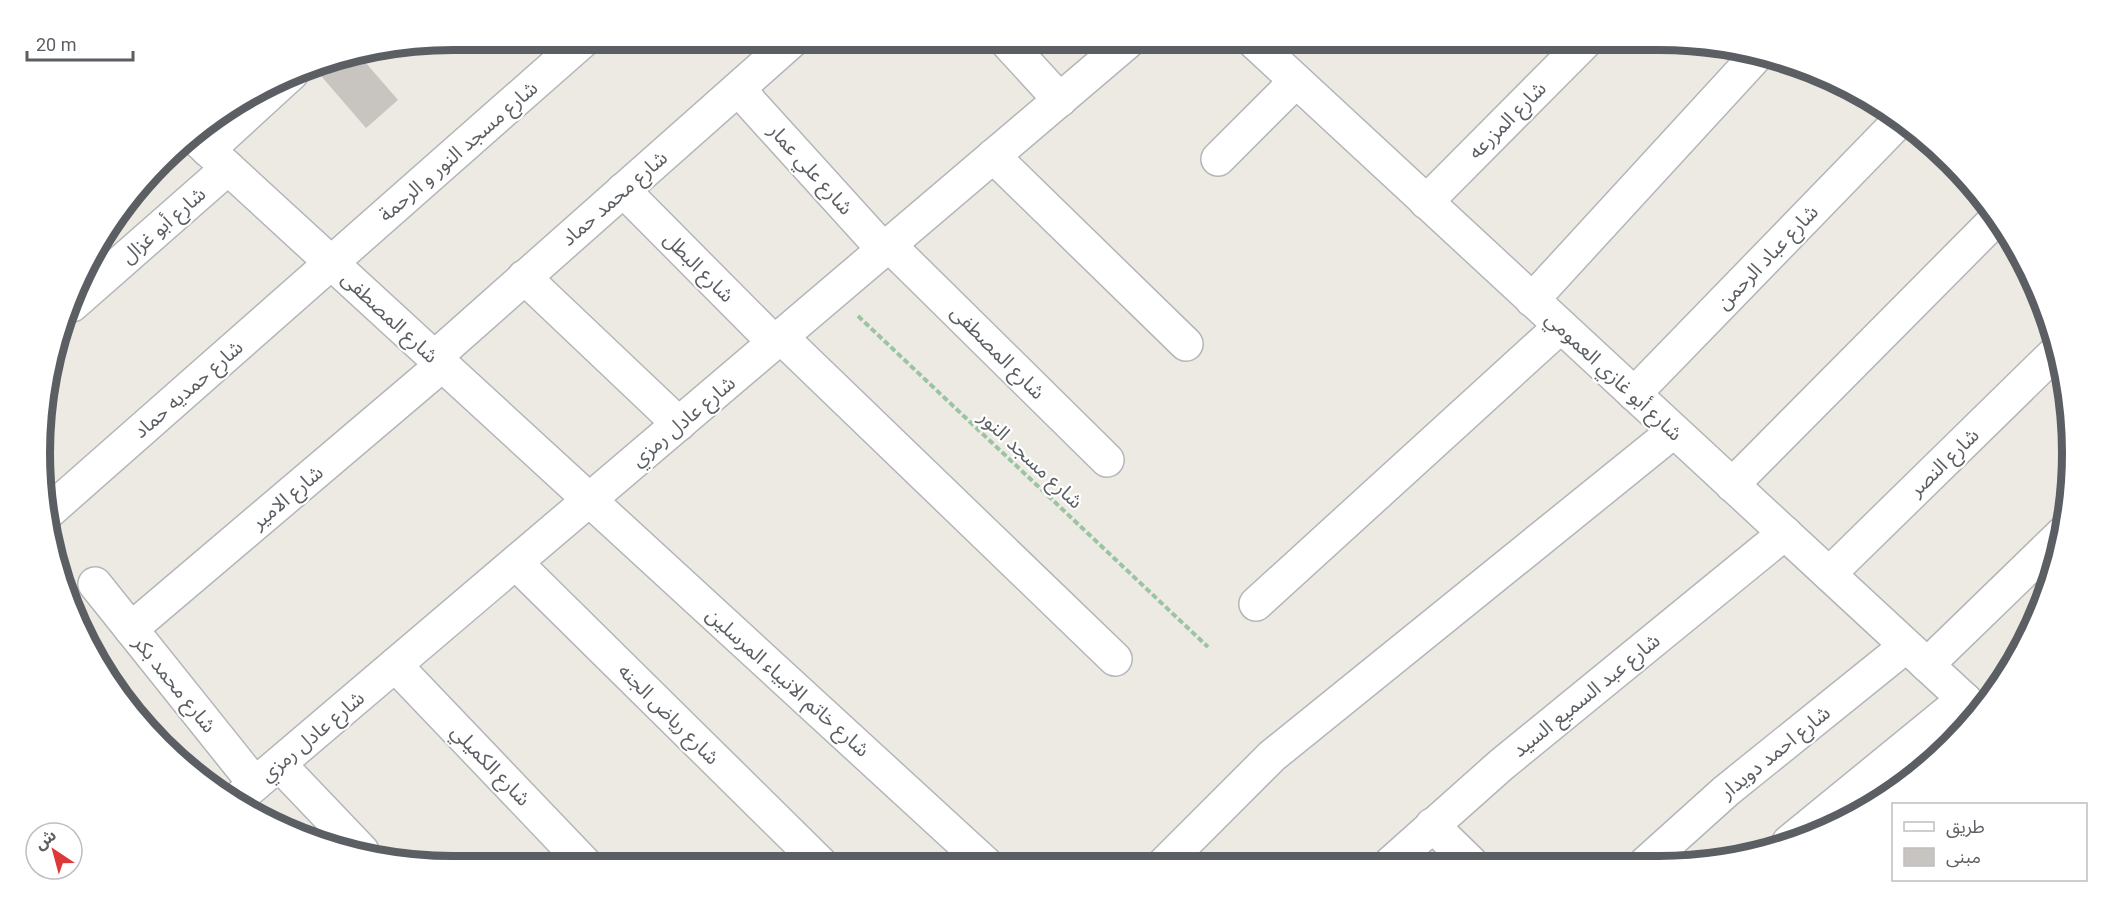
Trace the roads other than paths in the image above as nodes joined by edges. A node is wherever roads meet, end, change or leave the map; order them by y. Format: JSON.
{"nodes":[{"id":1,"x":573,"y":50,"type":"edge"},
{"id":2,"x":782,"y":50,"type":"edge"},
{"id":3,"x":1014,"y":50,"type":"edge"},
{"id":4,"x":1118,"y":50,"type":"edge"},
{"id":5,"x":1263,"y":50,"type":"edge"},
{"id":6,"x":1577,"y":50,"type":"edge"},
{"id":7,"x":1752,"y":60,"type":"edge"},
{"id":8,"x":1296,"y":81,"type":"junction"},
{"id":9,"x":738,"y":89,"type":"junction"},
{"id":10,"x":271,"y":93,"type":"edge"},
{"id":11,"x":1059,"y":100,"type":"junction"},
{"id":12,"x":1894,"y":126,"type":"edge"},
{"id":13,"x":209,"y":150,"type":"edge"},
{"id":14,"x":993,"y":156,"type":"junction"},
{"id":15,"x":1218,"y":159,"type":"dead end"},
{"id":16,"x":623,"y":190,"type":"junction"},
{"id":17,"x":1426,"y":202,"type":"junction"},
{"id":18,"x":1991,"y":224,"type":"edge"},
{"id":19,"x":886,"y":247,"type":"junction"},
{"id":20,"x":331,"y":263,"type":"junction"},
{"id":21,"x":524,"y":277,"type":"junction"},
{"id":22,"x":82,"y":294,"type":"edge"},
{"id":23,"x":1532,"y":300,"type":"junction"},
{"id":24,"x":1561,"y":326,"type":"junction"},
{"id":25,"x":778,"y":340,"type":"junction"},
{"id":26,"x":1186,"y":344,"type":"dead end"},
{"id":27,"x":2050,"y":358,"type":"edge"},
{"id":28,"x":438,"y":361,"type":"junction"},
{"id":29,"x":1634,"y":394,"type":"junction"},
{"id":30,"x":679,"y":424,"type":"junction"},
{"id":31,"x":1674,"y":431,"type":"junction"},
{"id":32,"x":1107,"y":460,"type":"dead end"},
{"id":33,"x":1732,"y":485,"type":"junction"},
{"id":34,"x":589,"y":500,"type":"junction"},
{"id":35,"x":53,"y":508,"type":"edge"},
{"id":36,"x":1785,"y":533,"type":"junction"},
{"id":37,"x":2051,"y":543,"type":"edge"},
{"id":38,"x":516,"y":562,"type":"junction"},
{"id":39,"x":1829,"y":574,"type":"junction"},
{"id":40,"x":95,"y":584,"type":"dead end"},
{"id":41,"x":1256,"y":604,"type":"dead end"},
{"id":42,"x":131,"y":629,"type":"junction"},
{"id":43,"x":1917,"y":655,"type":"junction"},
{"id":44,"x":1115,"y":659,"type":"dead end"},
{"id":45,"x":395,"y":665,"type":"junction"},
{"id":46,"x":1971,"y":705,"type":"edge"},
{"id":47,"x":256,"y":783,"type":"edge"},
{"id":48,"x":1432,"y":825,"type":"junction"},
{"id":49,"x":1810,"y":826,"type":"edge"},
{"id":50,"x":348,"y":842,"type":"edge"},
{"id":51,"x":577,"y":856,"type":"edge"},
{"id":52,"x":813,"y":856,"type":"edge"},
{"id":53,"x":977,"y":856,"type":"edge"},
{"id":54,"x":1172,"y":856,"type":"edge"},
{"id":55,"x":1399,"y":856,"type":"edge"},
{"id":56,"x":1464,"y":856,"type":"edge"},
{"id":57,"x":1654,"y":856,"type":"edge"}],
"edges":[{"from":1,"to":20,"type":"street","name":"شارع مسجد النور و الرحمة"},
{"from":2,"to":9,"type":"street","name":"شارع محمد حماد"},
{"from":3,"to":11,"type":"street"},
{"from":4,"to":11,"type":"street","name":"شارع عادل رمزي"},
{"from":5,"to":8,"type":"street","name":"شارع أبو غازي العمومي"},
{"from":6,"to":17,"type":"street","name":"شارع المزرعه"},
{"from":7,"to":23,"type":"street"},
{"from":8,"to":15,"type":"street"},
{"from":8,"to":17,"type":"street","name":"شارع أبو غازي العمومي"},
{"from":9,"to":16,"type":"street","name":"شارع محمد حماد"},
{"from":9,"to":19,"type":"street","name":"شارع علي عمار"},
{"from":10,"to":13,"type":"street","name":"شارع أبو غزال"},
{"from":11,"to":14,"type":"street","name":"شارع عادل رمزي"},
{"from":12,"to":29,"type":"street","name":"شارع عباد الرحمن"},
{"from":13,"to":20,"type":"street","name":"شارع المصطفى"},
{"from":13,"to":22,"type":"street","name":"شارع أبو غزال"},
{"from":14,"to":19,"type":"street","name":"شارع عادل رمزي"},
{"from":14,"to":26,"type":"street"},
{"from":16,"to":21,"type":"street","name":"شارع محمد حماد"},
{"from":16,"to":25,"type":"street","name":"شارع البطل"},
{"from":17,"to":23,"type":"street","name":"شارع أبو غازي العمومي"},
{"from":18,"to":33,"type":"street"},
{"from":19,"to":25,"type":"street","name":"شارع عادل رمزي"},
{"from":19,"to":32,"type":"street","name":"شارع المصطفى"},
{"from":20,"to":28,"type":"street","name":"شارع المصطفى"},
{"from":20,"to":35,"type":"street","name":"شارع حمديه حماد"},
{"from":21,"to":28,"type":"street","name":"شارع محمد حماد"},
{"from":21,"to":30,"type":"street"},
{"from":23,"to":24,"type":"street","name":"شارع أبو غازي العمومي"},
{"from":24,"to":29,"type":"street","name":"شارع أبو غازي العمومي"},
{"from":24,"to":41,"type":"street"},
{"from":25,"to":30,"type":"street","name":"شارع عادل رمزي"},
{"from":25,"to":44,"type":"street","name":"شارع البطل"},
{"from":27,"to":39,"type":"street","name":"شارع النصر"},
{"from":28,"to":34,"type":"street","name":"شارع المصطفى"},
{"from":28,"to":42,"type":"street","name":"شارع الامير"},
{"from":29,"to":31,"type":"street","name":"شارع أبو غازي العمومي"},
{"from":30,"to":34,"type":"street","name":"شارع عادل رمزي"},
{"from":31,"to":33,"type":"street","name":"شارع أبو غازي العمومي"},
{"from":31,"to":54,"type":"street"},
{"from":33,"to":36,"type":"street","name":"شارع أبو غازي العمومي"},
{"from":34,"to":38,"type":"street","name":"شارع عادل رمزي"},
{"from":34,"to":53,"type":"street","name":"شارع خاتم الانبياء المرسلين"},
{"from":36,"to":39,"type":"street","name":"شارع أبو غازي العمومي"},
{"from":36,"to":48,"type":"street","name":"شارع عبد السميع السيد"},
{"from":37,"to":43,"type":"street","name":"شارع احمد دويدار"},
{"from":38,"to":45,"type":"street","name":"شارع عادل رمزي"},
{"from":38,"to":52,"type":"street","name":"شارع رياض الجنه"},
{"from":39,"to":43,"type":"street","name":"شارع أبو غازي العمومي"},
{"from":40,"to":42,"type":"street","name":"شارع محمد بكر"},
{"from":42,"to":47,"type":"street","name":"شارع محمد بكر"},
{"from":43,"to":46,"type":"street","name":"شارع أبو غازي العمومي"},
{"from":43,"to":57,"type":"street","name":"شارع احمد دويدار"},
{"from":45,"to":47,"type":"street","name":"شارع عادل رمزي"},
{"from":45,"to":51,"type":"street","name":"شارع الكميلي"},
{"from":46,"to":49,"type":"street"},
{"from":47,"to":50,"type":"street","name":"شارع محمد بكر"},
{"from":48,"to":55,"type":"street","name":"شارع عبد السميع السيد"},
{"from":48,"to":56,"type":"street"}]}
